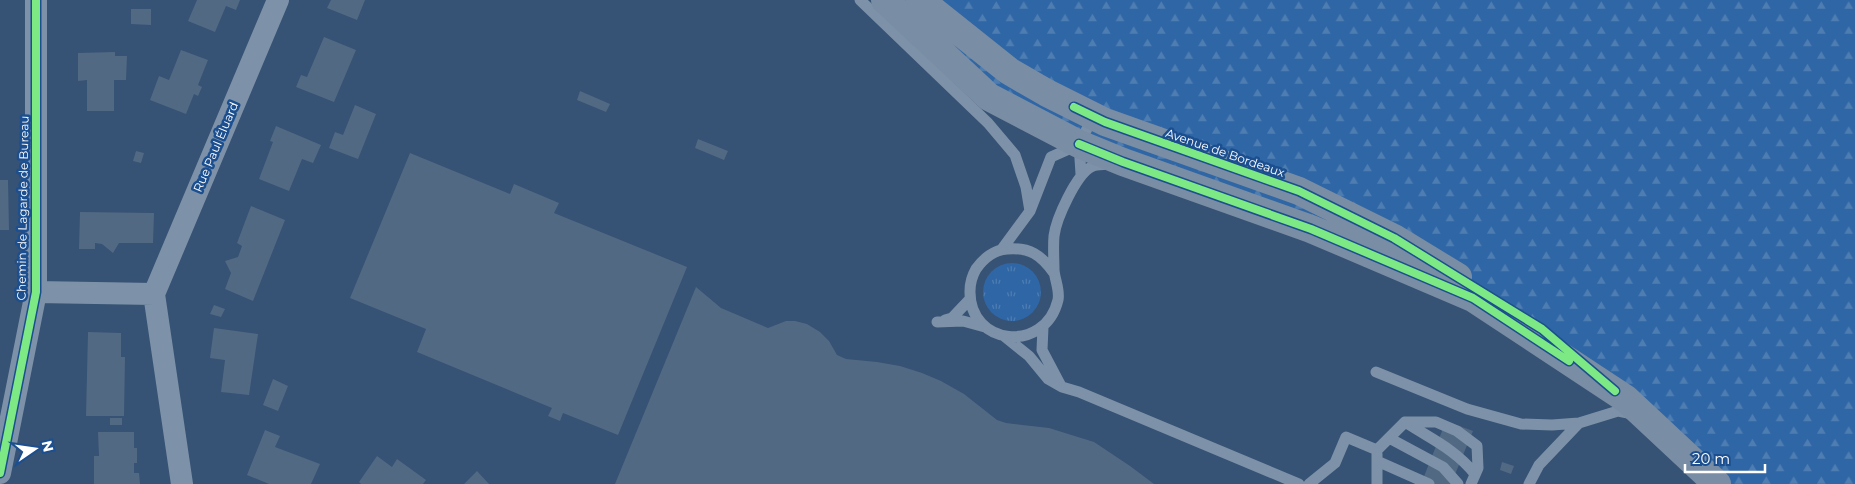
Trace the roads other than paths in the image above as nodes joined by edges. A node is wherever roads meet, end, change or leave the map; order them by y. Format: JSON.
{"nodes":[{"id":1,"x":36,"y":0,"type":"edge"},
{"id":2,"x":278,"y":0,"type":"edge"},
{"id":3,"x":860,"y":0,"type":"edge"},
{"id":4,"x":885,"y":0,"type":"edge"},
{"id":5,"x":920,"y":0,"type":"edge"},
{"id":6,"x":1081,"y":125,"type":"junction"},
{"id":7,"x":1123,"y":162,"type":"junction"},
{"id":8,"x":1081,"y":174,"type":"junction"},
{"id":9,"x":1030,"y":211,"type":"junction"},
{"id":10,"x":1002,"y":249,"type":"junction"},
{"id":11,"x":1054,"y":273,"type":"junction"},
{"id":12,"x":36,"y":292,"type":"junction"},
{"id":13,"x":154,"y":294,"type":"junction"},
{"id":14,"x":970,"y":299,"type":"junction"},
{"id":15,"x":1043,"y":327,"type":"junction"},
{"id":16,"x":986,"y":328,"type":"junction"},
{"id":17,"x":1004,"y":336,"type":"junction"},
{"id":18,"x":1376,"y":372,"type":"dead end"},
{"id":19,"x":1062,"y":387,"type":"junction"},
{"id":20,"x":1615,"y":391,"type":"junction"},
{"id":21,"x":1645,"y":416,"type":"junction"},
{"id":22,"x":1405,"y":422,"type":"junction"},
{"id":23,"x":1579,"y":423,"type":"junction"},
{"id":24,"x":1389,"y":438,"type":"junction"},
{"id":25,"x":1377,"y":455,"type":"junction"},
{"id":26,"x":0,"y":473,"type":"edge"},
{"id":27,"x":1473,"y":479,"type":"edge"},
{"id":28,"x":1378,"y":483,"type":"edge"},
{"id":29,"x":182,"y":484,"type":"edge"},
{"id":30,"x":1299,"y":484,"type":"edge"},
{"id":31,"x":1310,"y":484,"type":"edge"},
{"id":32,"x":1429,"y":484,"type":"edge"},
{"id":33,"x":1458,"y":484,"type":"edge"},
{"id":34,"x":1529,"y":484,"type":"edge"},
{"id":35,"x":1717,"y":484,"type":"edge"}],
"edges":[{"from":1,"to":12,"type":"street","name":"Chemin de Lagarde de Bureau"},
{"from":2,"to":13,"type":"street","name":"Rue Paul Éluard"},
{"from":3,"to":9,"type":"lane"},
{"from":4,"to":6,"type":"main road","name":"Avenue de Bordeaux"},
{"from":5,"to":6,"type":"main road","name":"Avenue de Bordeaux"},
{"from":6,"to":7,"type":"main road"},
{"from":6,"to":8,"type":"lane"},
{"from":6,"to":9,"type":"lane"},
{"from":6,"to":20,"type":"main road","name":"Avenue de Bordeaux"},
{"from":7,"to":8,"type":"lane"},
{"from":7,"to":20,"type":"main road"},
{"from":8,"to":11,"type":"lane"},
{"from":9,"to":10,"type":"lane"},
{"from":10,"to":11,"type":"lane"},
{"from":10,"to":14,"type":"lane"},
{"from":11,"to":15,"type":"lane"},
{"from":12,"to":13,"type":"street"},
{"from":12,"to":26,"type":"street","name":"Chemin de Lagarde de Bureau"},
{"from":13,"to":29,"type":"street"},
{"from":14,"to":16,"type":"lane"},
{"from":14,"to":16,"type":"lane"},
{"from":15,"to":17,"type":"lane"},
{"from":15,"to":19,"type":"lane"},
{"from":16,"to":17,"type":"lane"},
{"from":17,"to":19,"type":"lane"},
{"from":18,"to":23,"type":"lane"},
{"from":19,"to":30,"type":"lane"},
{"from":20,"to":21,"type":"main road"},
{"from":21,"to":23,"type":"lane"},
{"from":21,"to":35,"type":"main road"},
{"from":22,"to":24,"type":"lane"},
{"from":22,"to":27,"type":"lane"},
{"from":22,"to":27,"type":"lane"},
{"from":23,"to":34,"type":"lane"},
{"from":24,"to":25,"type":"lane"},
{"from":24,"to":33,"type":"lane"},
{"from":25,"to":28,"type":"lane"},
{"from":25,"to":31,"type":"lane"},
{"from":25,"to":32,"type":"lane"}]}
